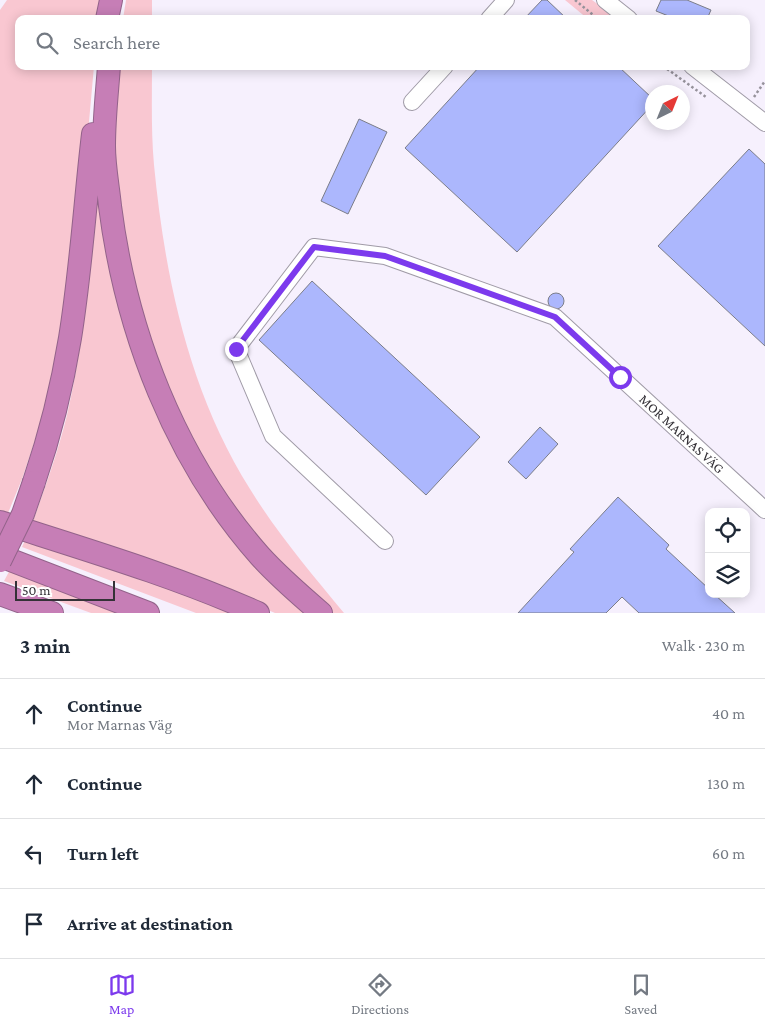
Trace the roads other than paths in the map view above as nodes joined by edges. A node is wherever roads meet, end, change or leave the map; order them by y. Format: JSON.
{"nodes":[{"id":1,"x":506,"y":0,"type":"edge"},
{"id":2,"x":605,"y":0,"type":"edge"},
{"id":3,"x":493,"y":15,"type":"edge"},
{"id":4,"x":624,"y":15,"type":"edge"},
{"id":5,"x":101,"y":70,"type":"edge"},
{"id":6,"x":110,"y":70,"type":"edge"},
{"id":7,"x":441,"y":70,"type":"edge"},
{"id":8,"x":697,"y":70,"type":"edge"},
{"id":9,"x":412,"y":102,"type":"dead end"},
{"id":10,"x":765,"y":122,"type":"edge"},
{"id":11,"x":765,"y":510,"type":"edge"},
{"id":12,"x":0,"y":522,"type":"edge"},
{"id":13,"x":384,"y":541,"type":"dead end"},
{"id":14,"x":0,"y":556,"type":"edge"},
{"id":15,"x":0,"y":560,"type":"edge"},
{"id":16,"x":0,"y":594,"type":"edge"},
{"id":17,"x":52,"y":613,"type":"edge"},
{"id":18,"x":148,"y":613,"type":"edge"},
{"id":19,"x":258,"y":613,"type":"edge"},
{"id":20,"x":321,"y":613,"type":"edge"}],
"edges":[{"from":1,"to":3,"type":"street"},
{"from":2,"to":4,"type":"street"},
{"from":5,"to":15,"type":"highway","bridge":true},
{"from":6,"to":20,"type":"highway"},
{"from":7,"to":9,"type":"street"},
{"from":8,"to":10,"type":"street"},
{"from":11,"to":13,"type":"street","name":"MOR MARNAS VÄG"},
{"from":12,"to":19,"type":"highway"},
{"from":14,"to":18,"type":"highway"},
{"from":16,"to":17,"type":"highway"}]}
